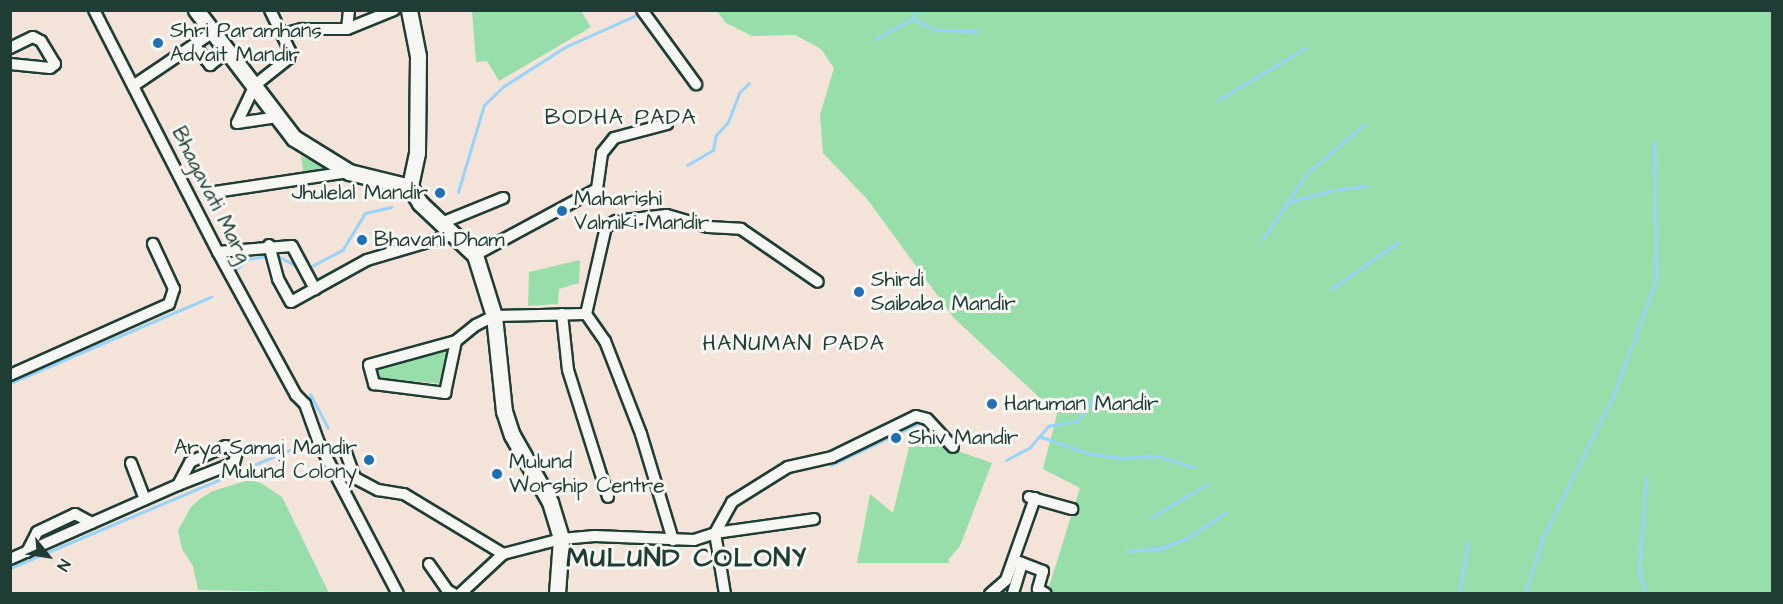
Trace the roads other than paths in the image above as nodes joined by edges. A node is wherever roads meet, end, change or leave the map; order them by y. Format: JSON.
{"nodes":[{"id":1,"x":94,"y":10,"type":"edge"},
{"id":2,"x":196,"y":10,"type":"edge"},
{"id":3,"x":270,"y":10,"type":"edge"},
{"id":4,"x":349,"y":10,"type":"edge"},
{"id":5,"x":394,"y":10,"type":"edge"},
{"id":6,"x":409,"y":10,"type":"edge"},
{"id":7,"x":642,"y":10,"type":"edge"},
{"id":8,"x":347,"y":29,"type":"junction"},
{"id":9,"x":283,"y":34,"type":"junction"},
{"id":10,"x":194,"y":45,"type":"junction"},
{"id":11,"x":219,"y":45,"type":"junction"},
{"id":12,"x":10,"y":48,"type":"edge"},
{"id":13,"x":10,"y":64,"type":"edge"},
{"id":14,"x":696,"y":84,"type":"dead end"},
{"id":15,"x":255,"y":85,"type":"junction"},
{"id":16,"x":133,"y":86,"type":"junction"},
{"id":17,"x":278,"y":117,"type":"junction"},
{"id":18,"x":667,"y":124,"type":"dead end"},
{"id":19,"x":349,"y":172,"type":"junction"},
{"id":20,"x":410,"y":187,"type":"junction"},
{"id":21,"x":215,"y":192,"type":"dead end"},
{"id":22,"x":503,"y":198,"type":"dead end"},
{"id":23,"x":444,"y":222,"type":"junction"},
{"id":24,"x":455,"y":234,"type":"junction"},
{"id":25,"x":153,"y":244,"type":"dead end"},
{"id":26,"x":269,"y":245,"type":"junction"},
{"id":27,"x":218,"y":252,"type":"junction"},
{"id":28,"x":476,"y":255,"type":"junction"},
{"id":29,"x":818,"y":282,"type":"dead end"},
{"id":30,"x":315,"y":289,"type":"junction"},
{"id":31,"x":562,"y":314,"type":"junction"},
{"id":32,"x":586,"y":314,"type":"junction"},
{"id":33,"x":494,"y":316,"type":"junction"},
{"id":34,"x":456,"y":341,"type":"junction"},
{"id":35,"x":10,"y":375,"type":"edge"},
{"id":36,"x":953,"y":447,"type":"dead end"},
{"id":37,"x":346,"y":453,"type":"dead end"},
{"id":38,"x":131,"y":463,"type":"dead end"},
{"id":39,"x":338,"y":475,"type":"junction"},
{"id":40,"x":356,"y":478,"type":"junction"},
{"id":41,"x":178,"y":485,"type":"junction"},
{"id":42,"x":608,"y":497,"type":"dead end"},
{"id":43,"x":145,"y":499,"type":"junction"},
{"id":44,"x":1072,"y":509,"type":"dead end"},
{"id":45,"x":814,"y":519,"type":"dead end"},
{"id":46,"x":715,"y":533,"type":"junction"},
{"id":47,"x":561,"y":539,"type":"junction"},
{"id":48,"x":673,"y":540,"type":"junction"},
{"id":49,"x":503,"y":554,"type":"junction"},
{"id":50,"x":10,"y":559,"type":"edge"},
{"id":51,"x":1018,"y":562,"type":"junction"},
{"id":52,"x":429,"y":564,"type":"dead end"},
{"id":53,"x":995,"y":591,"type":"edge"},
{"id":54,"x":1013,"y":593,"type":"edge"},
{"id":55,"x":398,"y":594,"type":"edge"},
{"id":56,"x":454,"y":594,"type":"edge"},
{"id":57,"x":460,"y":594,"type":"edge"},
{"id":58,"x":557,"y":594,"type":"edge"},
{"id":59,"x":725,"y":594,"type":"edge"},
{"id":60,"x":1046,"y":594,"type":"edge"}],
"edges":[{"from":1,"to":16,"type":"street","name":"Bhagavati Marg"},
{"from":2,"to":11,"type":"street"},
{"from":3,"to":9,"type":"street"},
{"from":4,"to":8,"type":"street"},
{"from":5,"to":8,"type":"street"},
{"from":6,"to":20,"type":"street"},
{"from":7,"to":14,"type":"street"},
{"from":8,"to":9,"type":"street"},
{"from":9,"to":15,"type":"street"},
{"from":10,"to":11,"type":"street"},
{"from":10,"to":11,"type":"street"},
{"from":10,"to":16,"type":"street"},
{"from":11,"to":15,"type":"street"},
{"from":12,"to":13,"type":"street"},
{"from":15,"to":17,"type":"street"},
{"from":15,"to":17,"type":"street"},
{"from":16,"to":27,"type":"street","name":"Bhagavati Marg"},
{"from":17,"to":19,"type":"street"},
{"from":18,"to":28,"type":"street"},
{"from":19,"to":20,"type":"street"},
{"from":19,"to":21,"type":"street"},
{"from":20,"to":23,"type":"street"},
{"from":22,"to":23,"type":"street"},
{"from":23,"to":24,"type":"street"},
{"from":24,"to":28,"type":"street"},
{"from":24,"to":30,"type":"street"},
{"from":25,"to":35,"type":"street"},
{"from":26,"to":27,"type":"street"},
{"from":26,"to":30,"type":"street"},
{"from":26,"to":30,"type":"street"},
{"from":27,"to":39,"type":"street","name":"Bhagavati Marg"},
{"from":28,"to":33,"type":"street"},
{"from":29,"to":32,"type":"street"},
{"from":31,"to":32,"type":"street"},
{"from":31,"to":33,"type":"street"},
{"from":31,"to":42,"type":"street"},
{"from":32,"to":48,"type":"street"},
{"from":33,"to":34,"type":"street"},
{"from":33,"to":47,"type":"street"},
{"from":34,"to":34,"type":"street"},
{"from":36,"to":46,"type":"street"},
{"from":37,"to":40,"type":"street"},
{"from":38,"to":43,"type":"street"},
{"from":39,"to":40,"type":"street"},
{"from":39,"to":55,"type":"street","name":"Bhagavati Marg"},
{"from":40,"to":49,"type":"street"},
{"from":41,"to":41,"type":"street"},
{"from":41,"to":43,"type":"street"},
{"from":43,"to":50,"type":"street"},
{"from":44,"to":51,"type":"street"},
{"from":45,"to":46,"type":"street"},
{"from":46,"to":48,"type":"street"},
{"from":46,"to":59,"type":"street"},
{"from":47,"to":48,"type":"street"},
{"from":47,"to":49,"type":"street"},
{"from":47,"to":58,"type":"street"},
{"from":49,"to":57,"type":"street"},
{"from":51,"to":53,"type":"street"},
{"from":51,"to":54,"type":"street"},
{"from":51,"to":60,"type":"street"},
{"from":52,"to":56,"type":"street"},
{"from":53,"to":54,"type":"street"}]}
